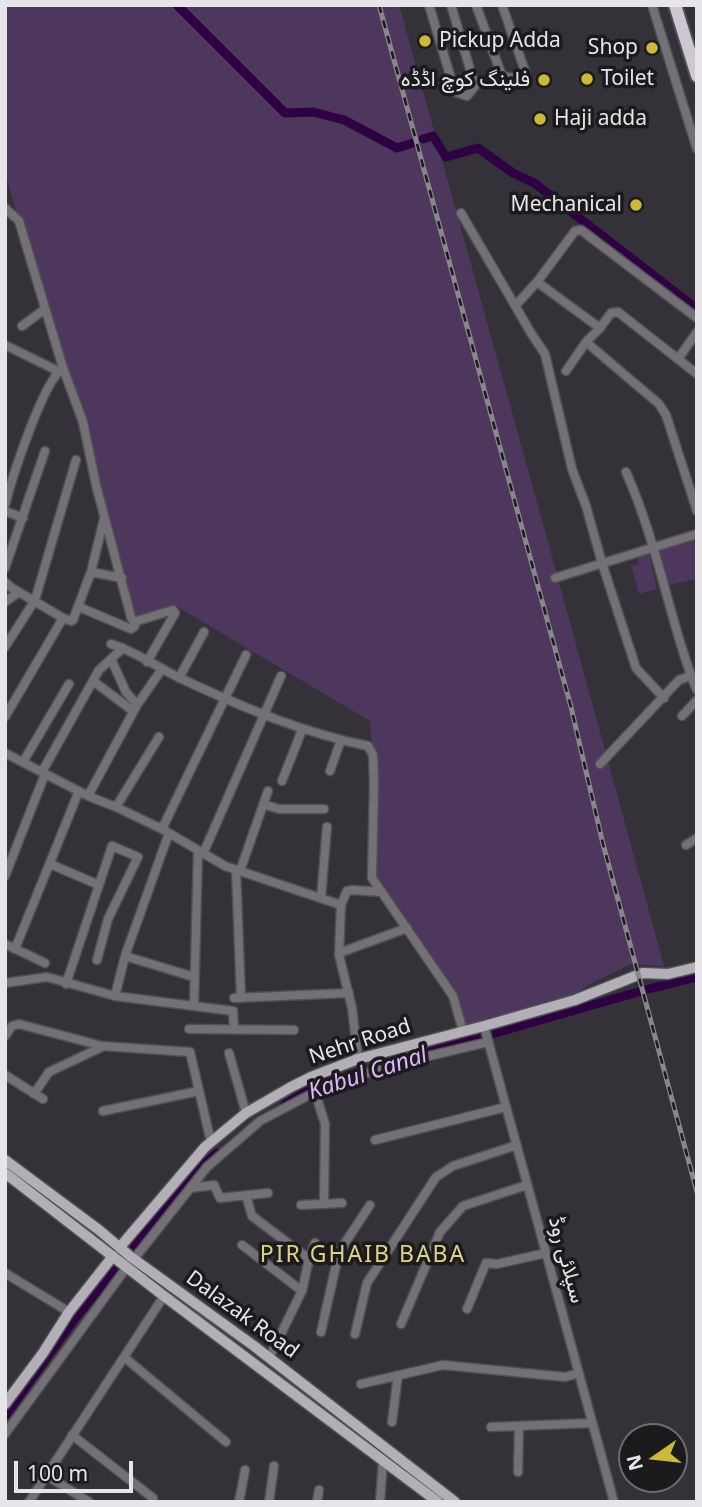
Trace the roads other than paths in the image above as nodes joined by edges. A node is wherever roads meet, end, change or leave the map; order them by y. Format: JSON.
{"nodes":[{"id":1,"x":429,"y":5,"type":"edge"},
{"id":2,"x":451,"y":5,"type":"edge"},
{"id":3,"x":476,"y":5,"type":"edge"},
{"id":4,"x":502,"y":5,"type":"edge"},
{"id":5,"x":652,"y":5,"type":"edge"},
{"id":6,"x":675,"y":5,"type":"edge"},
{"id":7,"x":697,"y":76,"type":"edge"},
{"id":8,"x":697,"y":149,"type":"edge"},
{"id":9,"x":5,"y":208,"type":"edge"},
{"id":10,"x":461,"y":212,"type":"dead end"},
{"id":11,"x":537,"y":282,"type":"junction"},
{"id":12,"x":516,"y":305,"type":"junction"},
{"id":13,"x":45,"y":309,"type":"junction"},
{"id":14,"x":697,"y":318,"type":"edge"},
{"id":15,"x":22,"y":326,"type":"dead end"},
{"id":16,"x":600,"y":328,"type":"junction"},
{"id":17,"x":697,"y":332,"type":"edge"},
{"id":18,"x":586,"y":342,"type":"junction"},
{"id":19,"x":5,"y":345,"type":"edge"},
{"id":20,"x":678,"y":359,"type":"junction"},
{"id":21,"x":60,"y":370,"type":"junction"},
{"id":22,"x":566,"y":370,"type":"dead end"},
{"id":23,"x":697,"y":374,"type":"edge"},
{"id":24,"x":45,"y":451,"type":"dead end"},
{"id":25,"x":76,"y":460,"type":"dead end"},
{"id":26,"x":626,"y":471,"type":"dead end"},
{"id":27,"x":5,"y":505,"type":"edge"},
{"id":28,"x":5,"y":511,"type":"edge"},
{"id":29,"x":697,"y":511,"type":"edge"},
{"id":30,"x":105,"y":516,"type":"junction"},
{"id":31,"x":23,"y":518,"type":"junction"},
{"id":32,"x":697,"y":534,"type":"edge"},
{"id":33,"x":652,"y":547,"type":"junction"},
{"id":34,"x":602,"y":563,"type":"junction"},
{"id":35,"x":5,"y":568,"type":"edge"},
{"id":36,"x":91,"y":572,"type":"junction"},
{"id":37,"x":122,"y":578,"type":"junction"},
{"id":38,"x":555,"y":578,"type":"dead end"},
{"id":39,"x":5,"y":582,"type":"edge"},
{"id":40,"x":19,"y":592,"type":"junction"},
{"id":41,"x":35,"y":600,"type":"junction"},
{"id":42,"x":5,"y":602,"type":"edge"},
{"id":43,"x":79,"y":607,"type":"junction"},
{"id":44,"x":63,"y":618,"type":"junction"},
{"id":45,"x":136,"y":621,"type":"junction"},
{"id":46,"x":204,"y":632,"type":"dead end"},
{"id":47,"x":111,"y":644,"type":"dead end"},
{"id":48,"x":5,"y":646,"type":"edge"},
{"id":49,"x":123,"y":648,"type":"junction"},
{"id":50,"x":246,"y":655,"type":"dead end"},
{"id":51,"x":111,"y":659,"type":"junction"},
{"id":52,"x":697,"y":660,"type":"edge"},
{"id":53,"x":147,"y":662,"type":"junction"},
{"id":54,"x":686,"y":663,"type":"junction"},
{"id":55,"x":162,"y":669,"type":"junction"},
{"id":56,"x":281,"y":676,"type":"dead end"},
{"id":57,"x":690,"y":676,"type":"junction"},
{"id":58,"x":179,"y":678,"type":"junction"},
{"id":59,"x":93,"y":681,"type":"junction"},
{"id":60,"x":69,"y":684,"type":"dead end"},
{"id":61,"x":697,"y":690,"type":"edge"},
{"id":62,"x":664,"y":698,"type":"junction"},
{"id":63,"x":224,"y":699,"type":"junction"},
{"id":64,"x":697,"y":699,"type":"edge"},
{"id":65,"x":135,"y":708,"type":"junction"},
{"id":66,"x":263,"y":715,"type":"junction"},
{"id":67,"x":682,"y":716,"type":"dead end"},
{"id":68,"x":5,"y":717,"type":"edge"},
{"id":69,"x":302,"y":730,"type":"junction"},
{"id":70,"x":159,"y":737,"type":"dead end"},
{"id":71,"x":341,"y":740,"type":"junction"},
{"id":72,"x":6,"y":757,"type":"edge"},
{"id":73,"x":23,"y":762,"type":"junction"},
{"id":74,"x":600,"y":764,"type":"dead end"},
{"id":75,"x":330,"y":771,"type":"dead end"},
{"id":76,"x":43,"y":773,"type":"junction"},
{"id":77,"x":282,"y":781,"type":"dead end"},
{"id":78,"x":79,"y":791,"type":"junction"},
{"id":79,"x":268,"y":791,"type":"dead end"},
{"id":80,"x":88,"y":796,"type":"junction"},
{"id":81,"x":263,"y":804,"type":"junction"},
{"id":82,"x":116,"y":807,"type":"junction"},
{"id":83,"x":324,"y":809,"type":"dead end"},
{"id":84,"x":327,"y":827,"type":"dead end"},
{"id":85,"x":165,"y":831,"type":"junction"},
{"id":86,"x":697,"y":838,"type":"edge"},
{"id":87,"x":686,"y":845,"type":"dead end"},
{"id":88,"x":201,"y":853,"type":"junction"},
{"id":89,"x":50,"y":863,"type":"junction"},
{"id":90,"x":238,"y":871,"type":"junction"},
{"id":91,"x":5,"y":876,"type":"edge"},
{"id":92,"x":99,"y":885,"type":"junction"},
{"id":93,"x":382,"y":892,"type":"junction"},
{"id":94,"x":321,"y":898,"type":"junction"},
{"id":95,"x":341,"y":905,"type":"junction"},
{"id":96,"x":407,"y":928,"type":"junction"},
{"id":97,"x":5,"y":944,"type":"edge"},
{"id":98,"x":15,"y":949,"type":"junction"},
{"id":99,"x":340,"y":953,"type":"junction"},
{"id":100,"x":125,"y":956,"type":"junction"},
{"id":101,"x":97,"y":960,"type":"dead end"},
{"id":102,"x":45,"y":963,"type":"dead end"},
{"id":103,"x":697,"y":967,"type":"edge"},
{"id":104,"x":194,"y":977,"type":"junction"},
{"id":105,"x":5,"y":984,"type":"edge"},
{"id":106,"x":66,"y":984,"type":"junction"},
{"id":107,"x":349,"y":993,"type":"junction"},
{"id":108,"x":115,"y":996,"type":"junction"},
{"id":109,"x":194,"y":1005,"type":"junction"},
{"id":110,"x":484,"y":1026,"type":"junction"},
{"id":111,"x":189,"y":1029,"type":"dead end"},
{"id":112,"x":234,"y":1029,"type":"junction"},
{"id":113,"x":294,"y":1030,"type":"dead end"},
{"id":114,"x":463,"y":1031,"type":"junction"},
{"id":115,"x":5,"y":1036,"type":"edge"},
{"id":116,"x":488,"y":1042,"type":"junction"},
{"id":117,"x":104,"y":1046,"type":"junction"},
{"id":118,"x":229,"y":1053,"type":"dead end"},
{"id":119,"x":358,"y":1059,"type":"junction"},
{"id":120,"x":5,"y":1075,"type":"edge"},
{"id":121,"x":199,"y":1091,"type":"junction"},
{"id":122,"x":315,"y":1092,"type":"junction"},
{"id":123,"x":34,"y":1094,"type":"junction"},
{"id":124,"x":43,"y":1099,"type":"dead end"},
{"id":125,"x":506,"y":1107,"type":"junction"},
{"id":126,"x":103,"y":1111,"type":"dead end"},
{"id":127,"x":246,"y":1113,"type":"junction"},
{"id":128,"x":375,"y":1140,"type":"dead end"},
{"id":129,"x":211,"y":1142,"type":"junction"},
{"id":130,"x":516,"y":1145,"type":"junction"},
{"id":131,"x":5,"y":1160,"type":"edge"},
{"id":132,"x":5,"y":1173,"type":"edge"},
{"id":133,"x":527,"y":1185,"type":"junction"},
{"id":134,"x":191,"y":1188,"type":"junction"},
{"id":135,"x":268,"y":1193,"type":"dead end"},
{"id":136,"x":246,"y":1195,"type":"junction"},
{"id":137,"x":342,"y":1203,"type":"dead end"},
{"id":138,"x":324,"y":1204,"type":"junction"},
{"id":139,"x":301,"y":1205,"type":"dead end"},
{"id":140,"x":370,"y":1205,"type":"dead end"},
{"id":141,"x":315,"y":1243,"type":"dead end"},
{"id":142,"x":242,"y":1245,"type":"dead end"},
{"id":143,"x":546,"y":1254,"type":"junction"},
{"id":144,"x":124,"y":1258,"type":"junction"},
{"id":145,"x":309,"y":1259,"type":"junction"},
{"id":146,"x":5,"y":1273,"type":"edge"},
{"id":147,"x":302,"y":1291,"type":"junction"},
{"id":148,"x":164,"y":1296,"type":"junction"},
{"id":149,"x":467,"y":1309,"type":"dead end"},
{"id":150,"x":69,"y":1312,"type":"junction"},
{"id":151,"x":401,"y":1324,"type":"dead end"},
{"id":152,"x":321,"y":1332,"type":"dead end"},
{"id":153,"x":355,"y":1334,"type":"dead end"},
{"id":154,"x":124,"y":1356,"type":"junction"},
{"id":155,"x":269,"y":1358,"type":"junction"},
{"id":156,"x":579,"y":1373,"type":"junction"},
{"id":157,"x":398,"y":1375,"type":"junction"},
{"id":158,"x":361,"y":1384,"type":"dead end"},
{"id":159,"x":5,"y":1404,"type":"edge"},
{"id":160,"x":392,"y":1422,"type":"dead end"},
{"id":161,"x":592,"y":1423,"type":"junction"},
{"id":162,"x":519,"y":1426,"type":"junction"},
{"id":163,"x":491,"y":1427,"type":"dead end"},
{"id":164,"x":5,"y":1434,"type":"edge"},
{"id":165,"x":72,"y":1435,"type":"junction"},
{"id":166,"x":226,"y":1442,"type":"dead end"},
{"id":167,"x":393,"y":1454,"type":"junction"},
{"id":168,"x":385,"y":1462,"type":"junction"},
{"id":169,"x":274,"y":1466,"type":"dead end"},
{"id":170,"x":245,"y":1470,"type":"dead end"},
{"id":171,"x":518,"y":1472,"type":"dead end"},
{"id":172,"x":46,"y":1475,"type":"junction"},
{"id":173,"x":319,"y":1490,"type":"dead end"},
{"id":174,"x":153,"y":1498,"type":"dead end"},
{"id":175,"x":29,"y":1502,"type":"edge"},
{"id":176,"x":89,"y":1502,"type":"edge"},
{"id":177,"x":239,"y":1502,"type":"edge"},
{"id":178,"x":269,"y":1502,"type":"edge"},
{"id":179,"x":317,"y":1502,"type":"edge"},
{"id":180,"x":380,"y":1502,"type":"edge"},
{"id":181,"x":438,"y":1502,"type":"edge"},
{"id":182,"x":455,"y":1502,"type":"edge"},
{"id":183,"x":614,"y":1502,"type":"edge"}],
"edges":[{"from":1,"to":2,"type":"street"},
{"from":3,"to":4,"type":"street"},
{"from":5,"to":8,"type":"street"},
{"from":6,"to":7,"type":"highway"},
{"from":9,"to":13,"type":"street"},
{"from":10,"to":12,"type":"street"},
{"from":11,"to":12,"type":"street"},
{"from":11,"to":14,"type":"street"},
{"from":11,"to":16,"type":"street"},
{"from":12,"to":34,"type":"street"},
{"from":13,"to":15,"type":"street"},
{"from":13,"to":21,"type":"street"},
{"from":16,"to":18,"type":"street"},
{"from":16,"to":20,"type":"street"},
{"from":17,"to":20,"type":"street"},
{"from":18,"to":22,"type":"street"},
{"from":18,"to":29,"type":"street"},
{"from":19,"to":21,"type":"street"},
{"from":20,"to":23,"type":"street"},
{"from":21,"to":27,"type":"street"},
{"from":21,"to":30,"type":"street"},
{"from":24,"to":31,"type":"street"},
{"from":25,"to":41,"type":"street"},
{"from":26,"to":33,"type":"street"},
{"from":28,"to":31,"type":"street"},
{"from":30,"to":36,"type":"street"},
{"from":30,"to":37,"type":"street"},
{"from":31,"to":35,"type":"street"},
{"from":32,"to":33,"type":"street"},
{"from":33,"to":34,"type":"street"},
{"from":33,"to":54,"type":"street"},
{"from":34,"to":38,"type":"street"},
{"from":34,"to":62,"type":"street"},
{"from":36,"to":37,"type":"street"},
{"from":36,"to":43,"type":"street"},
{"from":37,"to":45,"type":"street"},
{"from":39,"to":40,"type":"street"},
{"from":40,"to":41,"type":"street"},
{"from":40,"to":42,"type":"street"},
{"from":41,"to":44,"type":"street"},
{"from":41,"to":48,"type":"street"},
{"from":43,"to":44,"type":"street"},
{"from":43,"to":45,"type":"street"},
{"from":44,"to":68,"type":"street"},
{"from":45,"to":53,"type":"street"},
{"from":46,"to":58,"type":"street"},
{"from":47,"to":49,"type":"street"},
{"from":49,"to":51,"type":"street"},
{"from":49,"to":53,"type":"street"},
{"from":50,"to":63,"type":"street"},
{"from":51,"to":59,"type":"street"},
{"from":51,"to":65,"type":"street"},
{"from":52,"to":54,"type":"street"},
{"from":53,"to":55,"type":"street"},
{"from":54,"to":57,"type":"street"},
{"from":55,"to":58,"type":"street"},
{"from":55,"to":65,"type":"street"},
{"from":56,"to":66,"type":"street"},
{"from":57,"to":61,"type":"street"},
{"from":57,"to":62,"type":"street"},
{"from":58,"to":63,"type":"street"},
{"from":59,"to":65,"type":"street"},
{"from":59,"to":76,"type":"street"},
{"from":60,"to":73,"type":"street"},
{"from":62,"to":74,"type":"street"},
{"from":63,"to":66,"type":"street"},
{"from":63,"to":85,"type":"street"},
{"from":64,"to":67,"type":"street"},
{"from":65,"to":80,"type":"street"},
{"from":66,"to":69,"type":"street"},
{"from":66,"to":88,"type":"street"},
{"from":69,"to":71,"type":"street"},
{"from":69,"to":77,"type":"street"},
{"from":70,"to":82,"type":"street"},
{"from":71,"to":75,"type":"street"},
{"from":71,"to":93,"type":"street"},
{"from":72,"to":73,"type":"street"},
{"from":73,"to":76,"type":"street"},
{"from":76,"to":78,"type":"street"},
{"from":76,"to":91,"type":"street"},
{"from":78,"to":80,"type":"street"},
{"from":78,"to":89,"type":"street"},
{"from":79,"to":81,"type":"street"},
{"from":80,"to":82,"type":"street"},
{"from":81,"to":83,"type":"street"},
{"from":81,"to":90,"type":"street"},
{"from":82,"to":85,"type":"street"},
{"from":84,"to":94,"type":"street"},
{"from":85,"to":88,"type":"street"},
{"from":85,"to":100,"type":"street"},
{"from":86,"to":87,"type":"street"},
{"from":88,"to":90,"type":"street"},
{"from":88,"to":104,"type":"street"},
{"from":89,"to":92,"type":"street"},
{"from":89,"to":98,"type":"street"},
{"from":90,"to":94,"type":"street"},
{"from":90,"to":107,"type":"street"},
{"from":92,"to":101,"type":"street"},
{"from":92,"to":106,"type":"street"},
{"from":93,"to":95,"type":"street"},
{"from":93,"to":96,"type":"street"},
{"from":94,"to":95,"type":"street"},
{"from":95,"to":99,"type":"street"},
{"from":96,"to":99,"type":"street"},
{"from":96,"to":114,"type":"street"},
{"from":97,"to":98,"type":"street"},
{"from":98,"to":102,"type":"street"},
{"from":99,"to":107,"type":"street"},
{"from":100,"to":104,"type":"street"},
{"from":100,"to":108,"type":"street"},
{"from":103,"to":110,"type":"main road","name":"Nehr Road"},
{"from":104,"to":109,"type":"street"},
{"from":105,"to":106,"type":"street"},
{"from":106,"to":108,"type":"street"},
{"from":107,"to":119,"type":"street"},
{"from":108,"to":109,"type":"street"},
{"from":109,"to":112,"type":"street"},
{"from":110,"to":114,"type":"main road","name":"Nehr Road"},
{"from":110,"to":116,"type":"street","name":"سپلائی روڈ"},
{"from":111,"to":112,"type":"street"},
{"from":112,"to":113,"type":"street"},
{"from":114,"to":119,"type":"main road","name":"Nehr Road"},
{"from":115,"to":117,"type":"street"},
{"from":116,"to":122,"type":"street"},
{"from":116,"to":125,"type":"street","name":"سپلائی روڈ"},
{"from":117,"to":121,"type":"street"},
{"from":117,"to":123,"type":"street"},
{"from":118,"to":127,"type":"street"},
{"from":119,"to":127,"type":"main road","name":"Nehr Road"},
{"from":120,"to":123,"type":"street"},
{"from":121,"to":126,"type":"street"},
{"from":121,"to":129,"type":"street"},
{"from":122,"to":134,"type":"street"},
{"from":122,"to":138,"type":"street"},
{"from":123,"to":124,"type":"street"},
{"from":125,"to":128,"type":"street"},
{"from":125,"to":130,"type":"street","name":"سپلائی روڈ"},
{"from":127,"to":129,"type":"main road","name":"Nehr Road"},
{"from":129,"to":144,"type":"main road","name":"Nehr Road"},
{"from":130,"to":133,"type":"street","name":"سپلائی روڈ"},
{"from":130,"to":153,"type":"street"},
{"from":131,"to":144,"type":"main road","name":"Dalazak Road"},
{"from":132,"to":144,"type":"main road","name":"Dalazak Road"},
{"from":133,"to":143,"type":"street","name":"سپلائی روڈ"},
{"from":133,"to":151,"type":"street"},
{"from":134,"to":136,"type":"street"},
{"from":134,"to":144,"type":"street"},
{"from":135,"to":136,"type":"street"},
{"from":136,"to":145,"type":"street"},
{"from":137,"to":138,"type":"street"},
{"from":138,"to":139,"type":"street"},
{"from":140,"to":152,"type":"street"},
{"from":141,"to":145,"type":"street"},
{"from":142,"to":147,"type":"street"},
{"from":143,"to":149,"type":"street"},
{"from":143,"to":156,"type":"street","name":"سپلائی روڈ"},
{"from":144,"to":148,"type":"main road","name":"Dalazak Road"},
{"from":144,"to":150,"type":"main road","name":"Nehr Road"},
{"from":144,"to":155,"type":"main road","name":"Dalazak Road"},
{"from":144,"to":164,"type":"street"},
{"from":145,"to":147,"type":"street"},
{"from":146,"to":150,"type":"street"},
{"from":147,"to":155,"type":"street"},
{"from":148,"to":154,"type":"street"},
{"from":148,"to":168,"type":"main road","name":"Dalazak Road"},
{"from":150,"to":159,"type":"main road","name":"Nehr Road"},
{"from":154,"to":165,"type":"street"},
{"from":154,"to":166,"type":"street"},
{"from":155,"to":167,"type":"main road","name":"Dalazak Road"},
{"from":156,"to":157,"type":"street"},
{"from":156,"to":161,"type":"street","name":"سپلائی روڈ"},
{"from":157,"to":158,"type":"street"},
{"from":157,"to":160,"type":"street"},
{"from":161,"to":162,"type":"street"},
{"from":161,"to":183,"type":"street","name":"سپلائی روڈ"},
{"from":162,"to":163,"type":"street"},
{"from":162,"to":171,"type":"street"},
{"from":165,"to":172,"type":"street"},
{"from":165,"to":174,"type":"street"},
{"from":167,"to":168,"type":"main road"},
{"from":167,"to":182,"type":"main road","name":"Dalazak Road"},
{"from":168,"to":180,"type":"street"},
{"from":168,"to":181,"type":"main road","name":"Dalazak Road"},
{"from":169,"to":178,"type":"street"},
{"from":170,"to":177,"type":"street"},
{"from":172,"to":175,"type":"street"},
{"from":172,"to":176,"type":"street"},
{"from":173,"to":179,"type":"street"}]}
